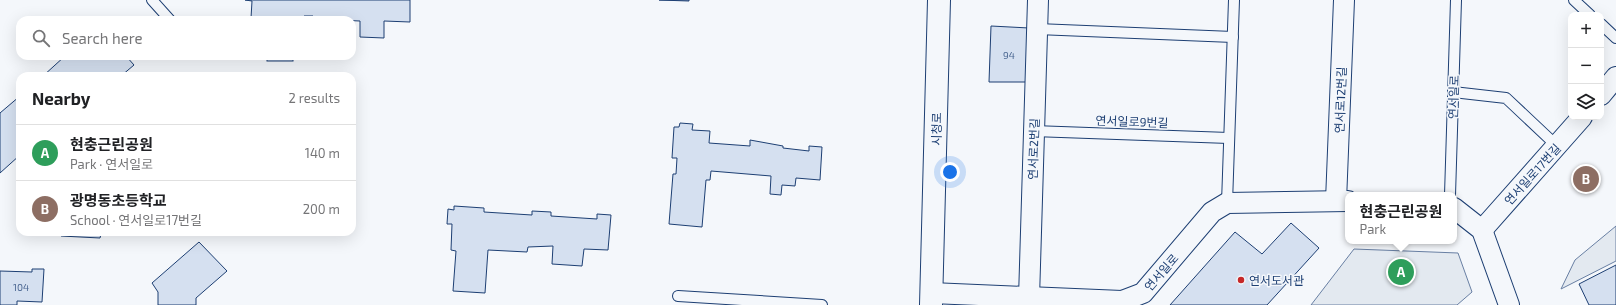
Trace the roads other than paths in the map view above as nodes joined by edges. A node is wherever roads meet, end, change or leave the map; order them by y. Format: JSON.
{"nodes":[{"id":1,"x":152,"y":0,"type":"edge"},
{"id":2,"x":939,"y":0,"type":"edge"},
{"id":3,"x":1038,"y":0,"type":"edge"},
{"id":4,"x":1234,"y":0,"type":"edge"},
{"id":5,"x":1344,"y":0,"type":"edge"},
{"id":6,"x":1456,"y":0,"type":"edge"},
{"id":7,"x":1574,"y":0,"type":"edge"},
{"id":8,"x":1584,"y":4,"type":"edge"},
{"id":9,"x":166,"y":16,"type":"edge"},
{"id":10,"x":1604,"y":27,"type":"edge"},
{"id":11,"x":1037,"y":29,"type":"junction"},
{"id":12,"x":1233,"y":37,"type":"junction"},
{"id":13,"x":1616,"y":38,"type":"edge"},
{"id":14,"x":1616,"y":77,"type":"edge"},
{"id":15,"x":1604,"y":91,"type":"edge"},
{"id":16,"x":1453,"y":92,"type":"junction"},
{"id":17,"x":1579,"y":120,"type":"edge"},
{"id":18,"x":1033,"y":131,"type":"junction"},
{"id":19,"x":1229,"y":138,"type":"junction"},
{"id":20,"x":1557,"y":146,"type":"junction"},
{"id":21,"x":1450,"y":192,"type":"edge"},
{"id":22,"x":1342,"y":201,"type":"edge"},
{"id":23,"x":1227,"y":203,"type":"junction"},
{"id":24,"x":1457,"y":210,"type":"edge"},
{"id":25,"x":1482,"y":230,"type":"junction"},
{"id":26,"x":678,"y":296,"type":"dead end"},
{"id":27,"x":1029,"y":298,"type":"junction"},
{"id":28,"x":931,"y":299,"type":"edge"},
{"id":29,"x":822,"y":305,"type":"edge"},
{"id":30,"x":1509,"y":305,"type":"edge"}],
"edges":[{"from":1,"to":9,"type":"lane"},
{"from":2,"to":28,"type":"main road","name":"시청로"},
{"from":3,"to":11,"type":"street","name":"연서로2번길"},
{"from":4,"to":12,"type":"lane"},
{"from":5,"to":22,"type":"street","name":"연서로12번길"},
{"from":6,"to":16,"type":"lane","name":"연서일로"},
{"from":7,"to":8,"type":"lane"},
{"from":10,"to":13,"type":"lane"},
{"from":11,"to":12,"type":"lane"},
{"from":11,"to":18,"type":"street","name":"연서로2번길"},
{"from":12,"to":19,"type":"lane"},
{"from":14,"to":15,"type":"street"},
{"from":16,"to":20,"type":"lane"},
{"from":16,"to":21,"type":"lane","name":"연서일로"},
{"from":17,"to":20,"type":"street","name":"연서일로17번길"},
{"from":18,"to":19,"type":"lane","name":"연서일로9번길"},
{"from":18,"to":27,"type":"street","name":"연서로2번길"},
{"from":19,"to":23,"type":"lane"},
{"from":20,"to":25,"type":"street","name":"연서일로17번길"},
{"from":22,"to":23,"type":"street"},
{"from":23,"to":27,"type":"street","name":"연서일로"},
{"from":24,"to":25,"type":"street"},
{"from":25,"to":30,"type":"street"},
{"from":26,"to":29,"type":"lane"},
{"from":27,"to":28,"type":"street","name":"연서일로"}]}
